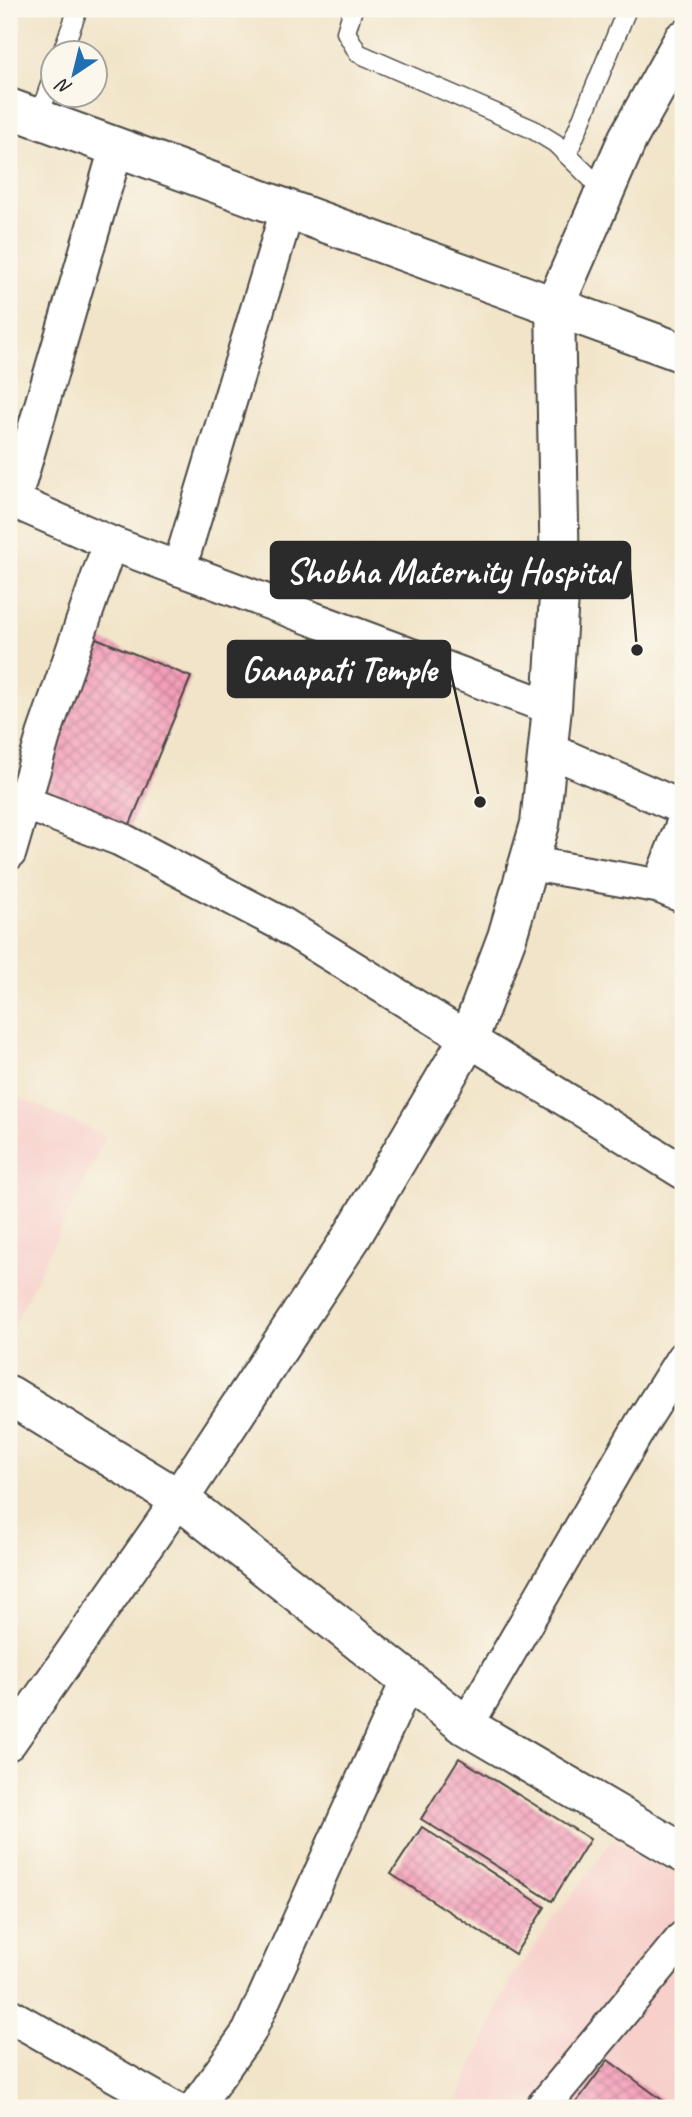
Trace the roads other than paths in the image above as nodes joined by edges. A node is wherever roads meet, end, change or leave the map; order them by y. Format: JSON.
{"nodes":[{"id":1,"x":78,"y":9,"type":"edge"},
{"id":2,"x":353,"y":9,"type":"edge"},
{"id":3,"x":627,"y":9,"type":"edge"},
{"id":4,"x":67,"y":38,"type":"edge"},
{"id":5,"x":683,"y":40,"type":"edge"},
{"id":6,"x":38,"y":95,"type":"edge"},
{"id":7,"x":23,"y":113,"type":"edge"},
{"id":8,"x":117,"y":146,"type":"junction"},
{"id":9,"x":567,"y":155,"type":"junction"},
{"id":10,"x":605,"y":192,"type":"junction"},
{"id":11,"x":288,"y":208,"type":"junction"},
{"id":12,"x":555,"y":305,"type":"junction"},
{"id":13,"x":683,"y":353,"type":"edge"},
{"id":14,"x":12,"y":500,"type":"edge"},
{"id":15,"x":110,"y":543,"type":"junction"},
{"id":16,"x":179,"y":569,"type":"junction"},
{"id":17,"x":552,"y":708,"type":"junction"},
{"id":18,"x":547,"y":749,"type":"junction"},
{"id":19,"x":16,"y":800,"type":"edge"},
{"id":20,"x":683,"y":808,"type":"edge"},
{"id":21,"x":683,"y":824,"type":"edge"},
{"id":22,"x":9,"y":853,"type":"edge"},
{"id":23,"x":528,"y":863,"type":"junction"},
{"id":24,"x":671,"y":891,"type":"edge"},
{"id":25,"x":469,"y":1038,"type":"junction"},
{"id":26,"x":683,"y":1172,"type":"edge"},
{"id":27,"x":683,"y":1358,"type":"edge"},
{"id":28,"x":9,"y":1395,"type":"edge"},
{"id":29,"x":179,"y":1499,"type":"junction"},
{"id":30,"x":408,"y":1679,"type":"junction"},
{"id":31,"x":467,"y":1726,"type":"junction"},
{"id":32,"x":9,"y":1743,"type":"edge"},
{"id":33,"x":683,"y":1853,"type":"edge"},
{"id":34,"x":683,"y":1938,"type":"edge"},
{"id":35,"x":9,"y":2015,"type":"edge"},
{"id":36,"x":173,"y":2108,"type":"edge"},
{"id":37,"x":195,"y":2108,"type":"edge"},
{"id":38,"x":542,"y":2108,"type":"edge"}],
"edges":[{"from":1,"to":4,"type":"lane"},
{"from":2,"to":9,"type":"lane"},
{"from":3,"to":9,"type":"lane"},
{"from":5,"to":10,"type":"street"},
{"from":6,"to":7,"type":"lane"},
{"from":7,"to":8,"type":"street"},
{"from":8,"to":11,"type":"street"},
{"from":8,"to":14,"type":"street"},
{"from":9,"to":10,"type":"lane"},
{"from":10,"to":12,"type":"street"},
{"from":11,"to":12,"type":"street"},
{"from":11,"to":16,"type":"street"},
{"from":12,"to":13,"type":"street"},
{"from":12,"to":17,"type":"street"},
{"from":14,"to":15,"type":"street"},
{"from":15,"to":16,"type":"street"},
{"from":15,"to":19,"type":"street"},
{"from":16,"to":17,"type":"street"},
{"from":17,"to":18,"type":"street"},
{"from":18,"to":20,"type":"street"},
{"from":18,"to":23,"type":"street"},
{"from":19,"to":22,"type":"street"},
{"from":19,"to":25,"type":"street"},
{"from":21,"to":24,"type":"street"},
{"from":23,"to":24,"type":"street"},
{"from":23,"to":25,"type":"street"},
{"from":25,"to":26,"type":"street"},
{"from":25,"to":29,"type":"street"},
{"from":27,"to":31,"type":"street"},
{"from":28,"to":29,"type":"street"},
{"from":29,"to":30,"type":"street"},
{"from":29,"to":32,"type":"street"},
{"from":30,"to":31,"type":"street"},
{"from":30,"to":37,"type":"street"},
{"from":31,"to":33,"type":"street"},
{"from":34,"to":38,"type":"street"},
{"from":35,"to":36,"type":"street"}]}
